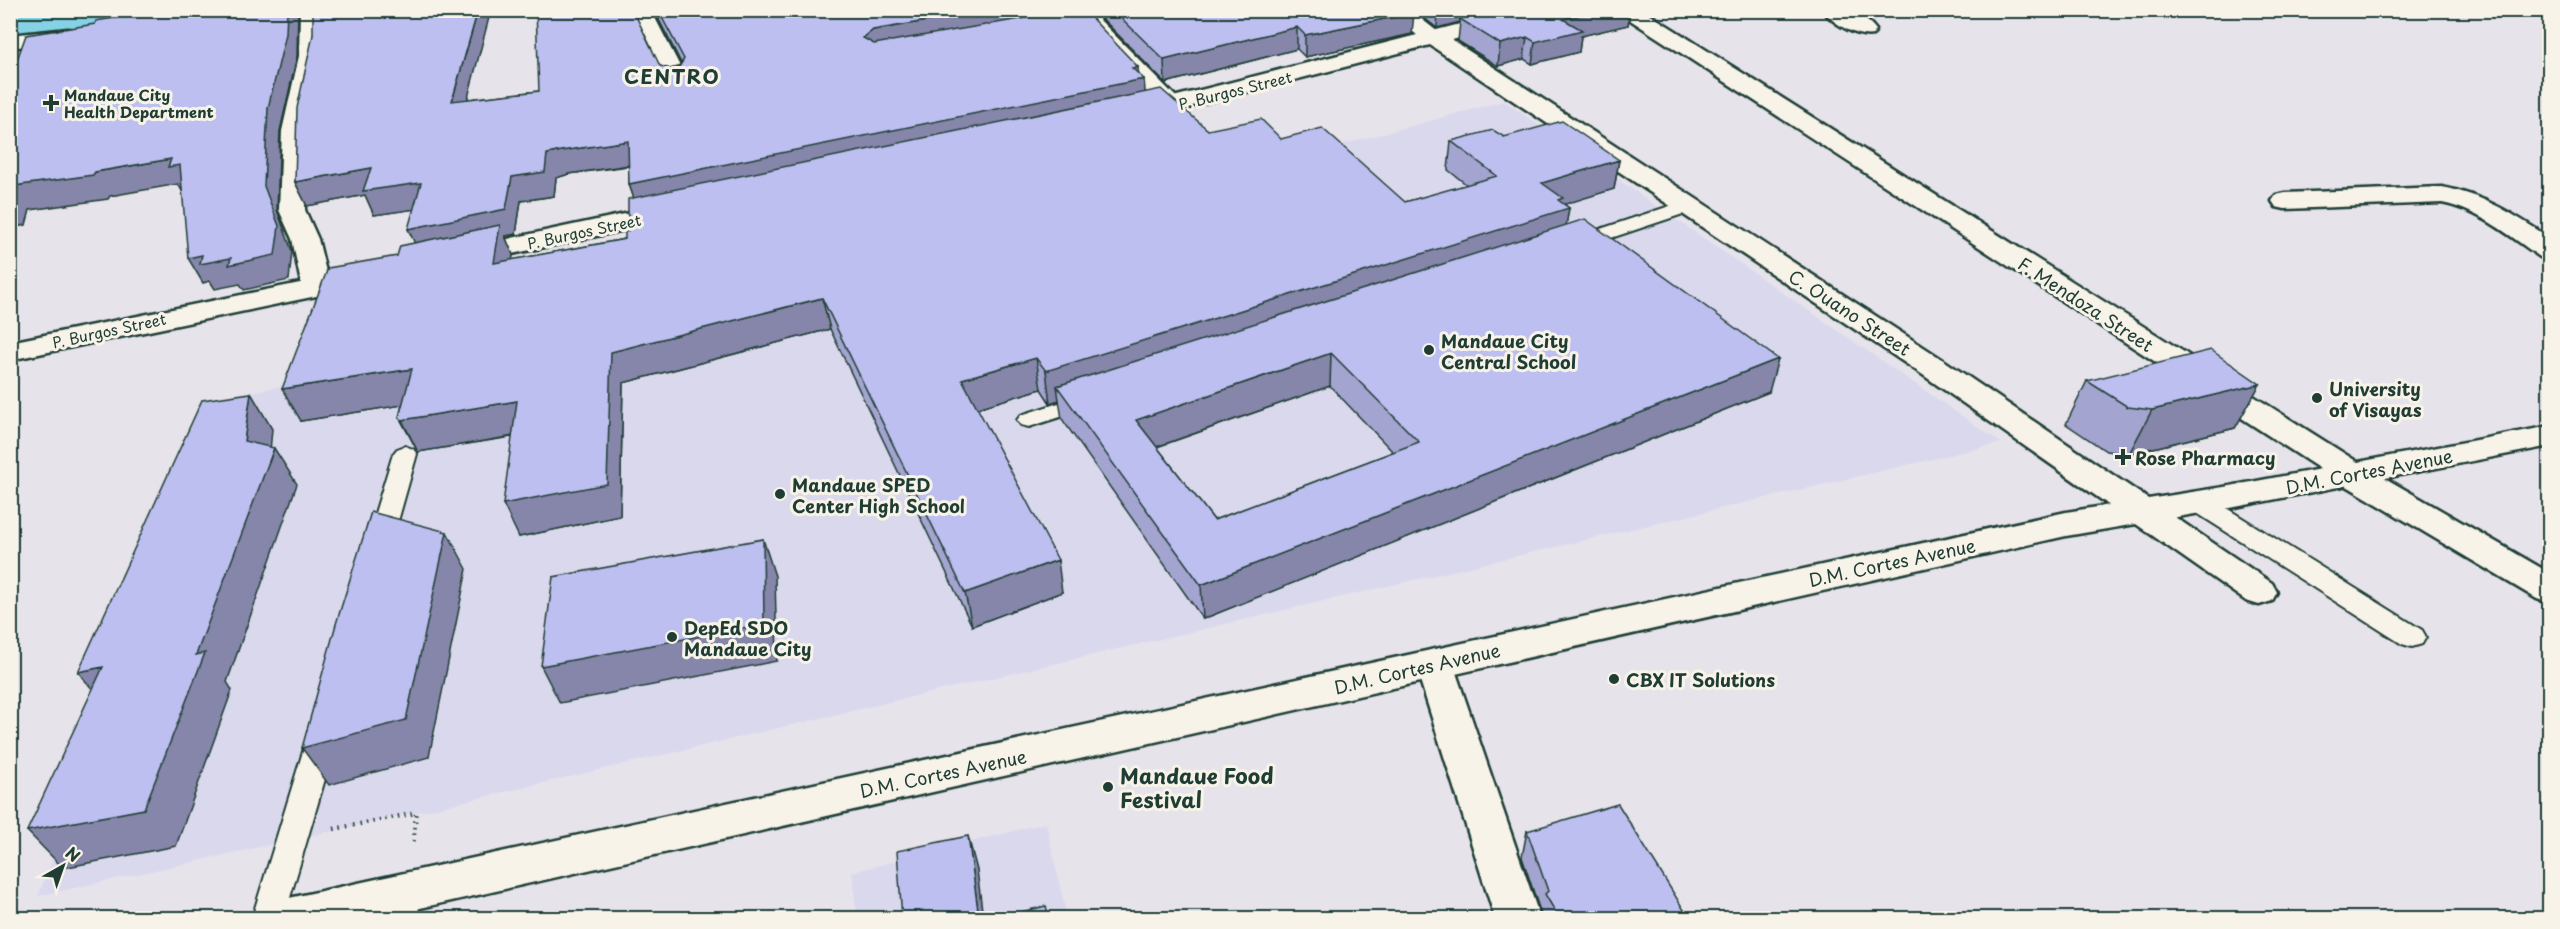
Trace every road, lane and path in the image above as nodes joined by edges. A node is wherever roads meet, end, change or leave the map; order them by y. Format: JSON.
{"nodes":[{"id":1,"x":310,"y":10,"type":"edge"},
{"id":2,"x":640,"y":10,"type":"edge"},
{"id":3,"x":1396,"y":10,"type":"edge"},
{"id":4,"x":1542,"y":10,"type":"edge"},
{"id":5,"x":1628,"y":10,"type":"edge"},
{"id":6,"x":1833,"y":10,"type":"edge"},
{"id":7,"x":1079,"y":20,"type":"edge"},
{"id":8,"x":1865,"y":30,"type":"dead end"},
{"id":9,"x":94,"y":33,"type":"edge"},
{"id":10,"x":1436,"y":39,"type":"junction"},
{"id":11,"x":11,"y":42,"type":"edge"},
{"id":12,"x":677,"y":82,"type":"edge"},
{"id":13,"x":1172,"y":106,"type":"junction"},
{"id":14,"x":1113,"y":119,"type":"edge"},
{"id":15,"x":2285,"y":201,"type":"dead end"},
{"id":16,"x":1688,"y":206,"type":"junction"},
{"id":17,"x":691,"y":208,"type":"edge"},
{"id":18,"x":1557,"y":249,"type":"edge"},
{"id":19,"x":2550,"y":251,"type":"edge"},
{"id":20,"x":445,"y":261,"type":"edge"},
{"id":21,"x":386,"y":273,"type":"edge"},
{"id":22,"x":316,"y":288,"type":"junction"},
{"id":23,"x":10,"y":351,"type":"edge"},
{"id":24,"x":1108,"y":394,"type":"edge"},
{"id":25,"x":1029,"y":420,"type":"dead end"},
{"id":26,"x":2550,"y":436,"type":"edge"},
{"id":27,"x":405,"y":454,"type":"dead end"},
{"id":28,"x":2352,"y":474,"type":"junction"},
{"id":29,"x":2198,"y":502,"type":"junction"},
{"id":30,"x":2144,"y":511,"type":"junction"},
{"id":31,"x":372,"y":568,"type":"edge"},
{"id":32,"x":2550,"y":590,"type":"edge"},
{"id":33,"x":2259,"y":592,"type":"dead end"},
{"id":34,"x":2412,"y":637,"type":"dead end"},
{"id":35,"x":1434,"y":664,"type":"junction"},
{"id":36,"x":332,"y":705,"type":"edge"},
{"id":37,"x":416,"y":813,"type":"dead end"},
{"id":38,"x":326,"y":830,"type":"dead end"},
{"id":39,"x":404,"y":905,"type":"edge"},
{"id":40,"x":268,"y":918,"type":"edge"},
{"id":41,"x":289,"y":918,"type":"edge"},
{"id":42,"x":1518,"y":918,"type":"edge"}],
"edges":[{"from":1,"to":22,"type":"main road"},
{"from":2,"to":12,"type":"main road"},
{"from":3,"to":10,"type":"main road","name":"C. Ouano Street"},
{"from":4,"to":10,"type":"main road","name":"P. Burgos Street"},
{"from":5,"to":28,"type":"main road","name":"F. Mendoza Street"},
{"from":6,"to":8,"type":"main road"},
{"from":7,"to":13,"type":"main road"},
{"from":9,"to":11,"type":"main road"},
{"from":10,"to":13,"type":"main road","name":"P. Burgos Street"},
{"from":10,"to":16,"type":"main road","name":"C. Ouano Street"},
{"from":13,"to":14,"type":"main road","name":"P. Burgos Street"},
{"from":15,"to":19,"type":"main road"},
{"from":16,"to":18,"type":"lane"},
{"from":16,"to":30,"type":"main road","name":"C. Ouano Street"},
{"from":17,"to":20,"type":"main road","name":"P. Burgos Street"},
{"from":21,"to":22,"type":"main road","name":"P. Burgos Street"},
{"from":22,"to":23,"type":"main road","name":"P. Burgos Street"},
{"from":24,"to":25,"type":"lane"},
{"from":26,"to":28,"type":"main road","name":"D.M. Cortes Avenue"},
{"from":27,"to":31,"type":"lane"},
{"from":28,"to":29,"type":"main road","name":"D.M. Cortes Avenue"},
{"from":28,"to":32,"type":"main road","name":"F. Mendoza Street"},
{"from":29,"to":30,"type":"main road","name":"D.M. Cortes Avenue"},
{"from":29,"to":34,"type":"lane"},
{"from":30,"to":33,"type":"main road","name":"C. Ouano Street"},
{"from":30,"to":35,"type":"main road","name":"D.M. Cortes Avenue"},
{"from":35,"to":39,"type":"main road","name":"D.M. Cortes Avenue"},
{"from":35,"to":42,"type":"main road"},
{"from":36,"to":40,"type":"lane"},
{"from":37,"to":38,"type":"path"},
{"from":39,"to":41,"type":"main road","name":"D.M. Cortes Avenue"}]}
